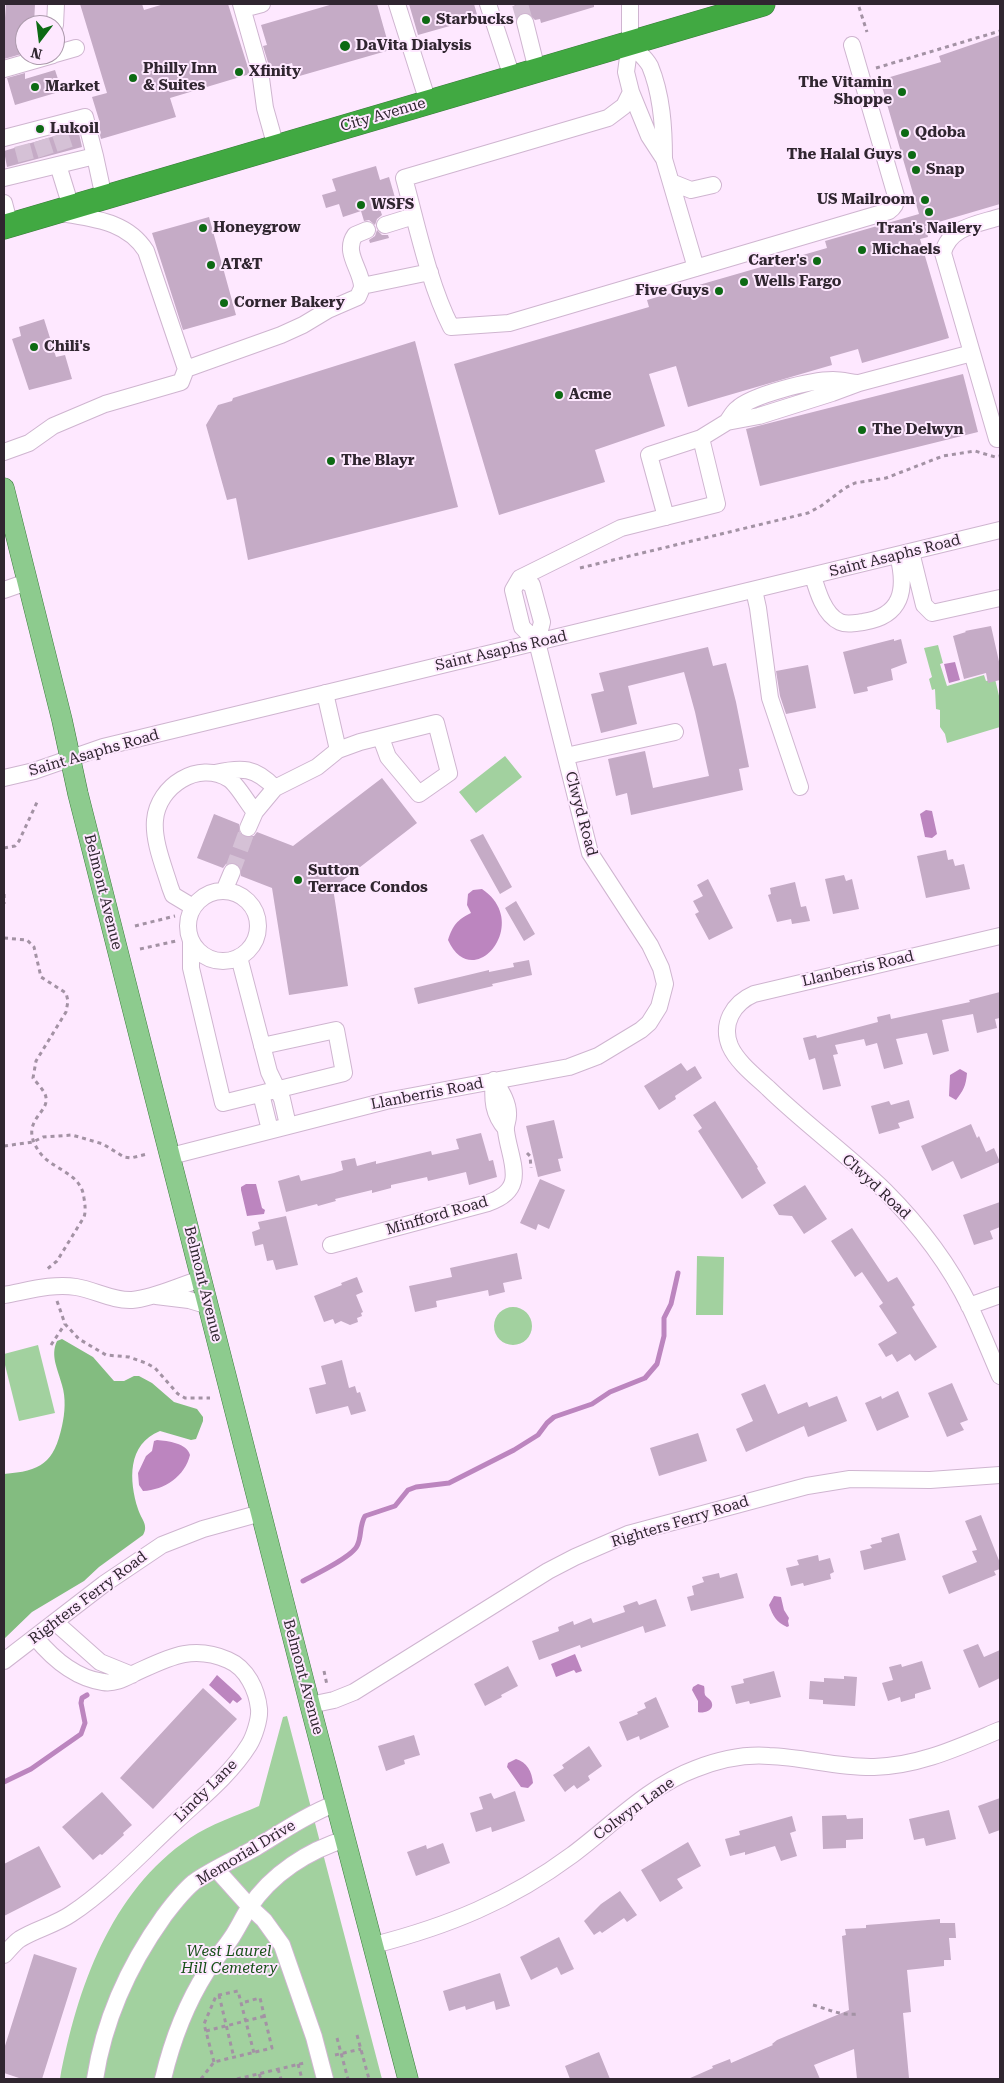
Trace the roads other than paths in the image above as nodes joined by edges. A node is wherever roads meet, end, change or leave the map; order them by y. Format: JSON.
{"nodes":[{"id":1,"x":262,"y":4,"type":"edge"},
{"id":2,"x":397,"y":4,"type":"edge"},
{"id":3,"x":488,"y":4,"type":"edge"},
{"id":4,"x":630,"y":4,"type":"edge"},
{"id":5,"x":755,"y":5,"type":"edge"},
{"id":6,"x":242,"y":6,"type":"edge"},
{"id":7,"x":525,"y":22,"type":"tunnel mouth"},
{"id":8,"x":630,"y":42,"type":"junction"},
{"id":9,"x":852,"y":45,"type":"dead end"},
{"id":10,"x":76,"y":48,"type":"dead end"},
{"id":11,"x":65,"y":52,"type":"edge"},
{"id":12,"x":18,"y":65,"type":"edge"},
{"id":13,"x":4,"y":69,"type":"edge"},
{"id":14,"x":537,"y":70,"type":"junction"},
{"id":15,"x":512,"y":77,"type":"junction"},
{"id":16,"x":631,"y":92,"type":"junction"},
{"id":17,"x":428,"y":102,"type":"junction"},
{"id":18,"x":15,"y":139,"type":"edge"},
{"id":19,"x":276,"y":147,"type":"junction"},
{"id":20,"x":95,"y":156,"type":"junction"},
{"id":21,"x":664,"y":159,"type":"junction"},
{"id":22,"x":58,"y":161,"type":"junction"},
{"id":23,"x":4,"y":178,"type":"edge"},
{"id":24,"x":671,"y":182,"type":"junction"},
{"id":25,"x":713,"y":185,"type":"dead end"},
{"id":26,"x":104,"y":198,"type":"junction"},
{"id":27,"x":4,"y":203,"type":"edge"},
{"id":28,"x":64,"y":210,"type":"junction"},
{"id":29,"x":414,"y":216,"type":"junction"},
{"id":30,"x":1000,"y":217,"type":"edge"},
{"id":31,"x":385,"y":225,"type":"dead end"},
{"id":32,"x":7,"y":226,"type":"edge"},
{"id":33,"x":366,"y":230,"type":"dead end"},
{"id":34,"x":696,"y":268,"type":"junction"},
{"id":35,"x":430,"y":272,"type":"junction"},
{"id":36,"x":362,"y":286,"type":"junction"},
{"id":37,"x":972,"y":353,"type":"junction"},
{"id":38,"x":186,"y":370,"type":"junction"},
{"id":39,"x":701,"y":438,"type":"junction"},
{"id":40,"x":997,"y":438,"type":"dead end"},
{"id":41,"x":4,"y":452,"type":"edge"},
{"id":42,"x":4,"y":488,"type":"edge"},
{"id":43,"x":666,"y":517,"type":"junction"},
{"id":44,"x":1000,"y":530,"type":"edge"},
{"id":45,"x":904,"y":553,"type":"junction"},
{"id":46,"x":813,"y":576,"type":"junction"},
{"id":47,"x":28,"y":582,"type":"junction"},
{"id":48,"x":4,"y":590,"type":"edge"},
{"id":49,"x":754,"y":590,"type":"junction"},
{"id":50,"x":1000,"y":598,"type":"edge"},
{"id":51,"x":538,"y":642,"type":"junction"},
{"id":52,"x":325,"y":693,"type":"junction"},
{"id":53,"x":675,"y":732,"type":"dead end"},
{"id":54,"x":381,"y":738,"type":"junction"},
{"id":55,"x":338,"y":750,"type":"junction"},
{"id":56,"x":566,"y":756,"type":"junction"},
{"id":57,"x":70,"y":758,"type":"junction"},
{"id":58,"x":215,"y":773,"type":"junction"},
{"id":59,"x":4,"y":778,"type":"edge"},
{"id":60,"x":800,"y":787,"type":"dead end"},
{"id":61,"x":275,"y":788,"type":"junction"},
{"id":62,"x":255,"y":812,"type":"junction"},
{"id":63,"x":248,"y":828,"type":"tunnel mouth"},
{"id":64,"x":232,"y":872,"type":"tunnel mouth"},
{"id":65,"x":224,"y":892,"type":"junction"},
{"id":66,"x":192,"y":910,"type":"junction"},
{"id":67,"x":1000,"y":936,"type":"edge"},
{"id":68,"x":190,"y":940,"type":"junction"},
{"id":69,"x":239,"y":957,"type":"junction"},
{"id":70,"x":662,"y":1000,"type":"joint"},
{"id":71,"x":728,"y":1021,"type":"joint"},
{"id":72,"x":262,"y":1046,"type":"junction"},
{"id":73,"x":494,"y":1080,"type":"junction"},
{"id":74,"x":269,"y":1092,"type":"junction"},
{"id":75,"x":288,"y":1125,"type":"junction"},
{"id":76,"x":270,"y":1130,"type":"junction"},
{"id":77,"x":171,"y":1156,"type":"junction"},
{"id":78,"x":331,"y":1245,"type":"dead end"},
{"id":79,"x":202,"y":1279,"type":"junction"},
{"id":80,"x":4,"y":1295,"type":"edge"},
{"id":81,"x":1000,"y":1295,"type":"edge"},
{"id":82,"x":151,"y":1296,"type":"junction"},
{"id":83,"x":209,"y":1306,"type":"junction"},
{"id":84,"x":969,"y":1306,"type":"junction"},
{"id":85,"x":1000,"y":1376,"type":"edge"},
{"id":86,"x":1000,"y":1475,"type":"edge"},
{"id":87,"x":261,"y":1513,"type":"junction"},
{"id":88,"x":55,"y":1622,"type":"junction"},
{"id":89,"x":35,"y":1638,"type":"junction"},
{"id":90,"x":76,"y":1643,"type":"junction"},
{"id":91,"x":57,"y":1661,"type":"junction"},
{"id":92,"x":4,"y":1662,"type":"edge"},
{"id":93,"x":132,"y":1675,"type":"junction"},
{"id":94,"x":310,"y":1705,"type":"junction"},
{"id":95,"x":1000,"y":1730,"type":"edge"},
{"id":96,"x":337,"y":1803,"type":"junction"},
{"id":97,"x":346,"y":1839,"type":"junction"},
{"id":98,"x":216,"y":1869,"type":"junction"},
{"id":99,"x":250,"y":1907,"type":"junction"},
{"id":100,"x":374,"y":1945,"type":"junction"},
{"id":101,"x":4,"y":1955,"type":"edge"},
{"id":102,"x":96,"y":2079,"type":"edge"},
{"id":103,"x":163,"y":2079,"type":"edge"},
{"id":104,"x":325,"y":2079,"type":"edge"},
{"id":105,"x":408,"y":2079,"type":"edge"}],
"edges":[{"from":1,"to":6,"type":"street"},
{"from":2,"to":17,"type":"street"},
{"from":3,"to":15,"type":"street"},
{"from":4,"to":8,"type":"street"},
{"from":5,"to":8,"type":"highway","name":"City Avenue"},
{"from":6,"to":19,"type":"street"},
{"from":7,"to":14,"type":"street"},
{"from":8,"to":14,"type":"highway","name":"City Avenue"},
{"from":8,"to":16,"type":"street"},
{"from":8,"to":21,"type":"street"},
{"from":9,"to":34,"type":"street"},
{"from":10,"to":11,"type":"street"},
{"from":12,"to":13,"type":"street"},
{"from":14,"to":15,"type":"highway","name":"City Avenue"},
{"from":15,"to":17,"type":"highway","name":"City Avenue"},
{"from":16,"to":21,"type":"street"},
{"from":16,"to":29,"type":"street"},
{"from":17,"to":19,"type":"highway","name":"City Avenue"},
{"from":18,"to":20,"type":"street"},
{"from":19,"to":26,"type":"highway","name":"City Avenue"},
{"from":20,"to":22,"type":"street"},
{"from":20,"to":26,"type":"street"},
{"from":21,"to":24,"type":"street"},
{"from":22,"to":23,"type":"street"},
{"from":22,"to":28,"type":"street"},
{"from":24,"to":25,"type":"street"},
{"from":24,"to":34,"type":"street"},
{"from":26,"to":28,"type":"highway","name":"City Avenue"},
{"from":27,"to":32,"type":"street"},
{"from":28,"to":32,"type":"highway","name":"City Avenue"},
{"from":28,"to":38,"type":"street"},
{"from":29,"to":31,"type":"street"},
{"from":29,"to":35,"type":"street"},
{"from":30,"to":37,"type":"street"},
{"from":33,"to":36,"type":"street"},
{"from":34,"to":35,"type":"street"},
{"from":35,"to":36,"type":"street"},
{"from":36,"to":38,"type":"street"},
{"from":37,"to":39,"type":"street"},
{"from":37,"to":40,"type":"street"},
{"from":38,"to":41,"type":"street"},
{"from":39,"to":43,"type":"street"},
{"from":39,"to":43,"type":"street"},
{"from":42,"to":47,"type":"main road","name":"Belmont Avenue"},
{"from":43,"to":51,"type":"street"},
{"from":44,"to":45,"type":"street","name":"Saint Asaphs Road"},
{"from":45,"to":46,"type":"street","name":"Saint Asaphs Road"},
{"from":45,"to":46,"type":"street"},
{"from":45,"to":50,"type":"street"},
{"from":46,"to":49,"type":"street","name":"Saint Asaphs Road"},
{"from":47,"to":48,"type":"street"},
{"from":47,"to":57,"type":"main road","name":"Belmont Avenue"},
{"from":49,"to":51,"type":"street","name":"Saint Asaphs Road"},
{"from":49,"to":60,"type":"street"},
{"from":51,"to":52,"type":"street","name":"Saint Asaphs Road"},
{"from":51,"to":56,"type":"street","name":"Clwyd Road"},
{"from":52,"to":55,"type":"street"},
{"from":52,"to":57,"type":"street","name":"Saint Asaphs Road"},
{"from":53,"to":56,"type":"street"},
{"from":54,"to":54,"type":"street"},
{"from":54,"to":55,"type":"street"},
{"from":55,"to":61,"type":"street"},
{"from":56,"to":70,"type":"street","name":"Clwyd Road"},
{"from":57,"to":59,"type":"street","name":"Saint Asaphs Road"},
{"from":57,"to":77,"type":"main road","name":"Belmont Avenue"},
{"from":58,"to":61,"type":"street"},
{"from":58,"to":62,"type":"street"},
{"from":58,"to":66,"type":"street"},
{"from":61,"to":62,"type":"street"},
{"from":62,"to":63,"type":"street"},
{"from":64,"to":65,"type":"street"},
{"from":65,"to":66,"type":"street"},
{"from":65,"to":69,"type":"street"},
{"from":66,"to":68,"type":"street"},
{"from":67,"to":71,"type":"street","name":"Llanberris Road"},
{"from":68,"to":69,"type":"street"},
{"from":68,"to":74,"type":"street"},
{"from":69,"to":72,"type":"street"},
{"from":70,"to":73,"type":"street","name":"Llanberris Road"},
{"from":71,"to":84,"type":"street","name":"Clwyd Road"},
{"from":72,"to":74,"type":"street"},
{"from":72,"to":74,"type":"street"},
{"from":73,"to":75,"type":"street","name":"Llanberris Road"},
{"from":73,"to":78,"type":"street","name":"Minfford Road"},
{"from":74,"to":75,"type":"street"},
{"from":74,"to":76,"type":"street"},
{"from":75,"to":76,"type":"street","name":"Llanberris Road"},
{"from":76,"to":77,"type":"street","name":"Llanberris Road"},
{"from":77,"to":79,"type":"main road","name":"Belmont Avenue"},
{"from":79,"to":82,"type":"street"},
{"from":79,"to":83,"type":"main road","name":"Belmont Avenue"},
{"from":80,"to":82,"type":"street"},
{"from":81,"to":84,"type":"street"},
{"from":82,"to":83,"type":"street"},
{"from":83,"to":87,"type":"main road","name":"Belmont Avenue"},
{"from":84,"to":85,"type":"street","name":"Clwyd Road"},
{"from":86,"to":94,"type":"street","name":"Righters Ferry Road"},
{"from":87,"to":88,"type":"street","name":"Righters Ferry Road"},
{"from":87,"to":94,"type":"main road","name":"Belmont Avenue"},
{"from":88,"to":89,"type":"street","name":"Righters Ferry Road"},
{"from":88,"to":90,"type":"street"},
{"from":89,"to":91,"type":"street","name":"Lindy Lane"},
{"from":89,"to":92,"type":"street","name":"Righters Ferry Road"},
{"from":90,"to":91,"type":"street"},
{"from":90,"to":93,"type":"street"},
{"from":91,"to":93,"type":"street","name":"Lindy Lane"},
{"from":93,"to":101,"type":"street","name":"Lindy Lane"},
{"from":94,"to":96,"type":"main road","name":"Belmont Avenue"},
{"from":95,"to":100,"type":"street","name":"Colwyn Lane"},
{"from":96,"to":97,"type":"main road","name":"Belmont Avenue"},
{"from":96,"to":98,"type":"street","name":"Memorial Drive"},
{"from":97,"to":99,"type":"street"},
{"from":97,"to":100,"type":"main road","name":"Belmont Avenue"},
{"from":98,"to":99,"type":"street"},
{"from":98,"to":102,"type":"street","name":"Memorial Drive"},
{"from":99,"to":103,"type":"street"},
{"from":99,"to":104,"type":"street"},
{"from":100,"to":105,"type":"main road","name":"Belmont Avenue"}]}
